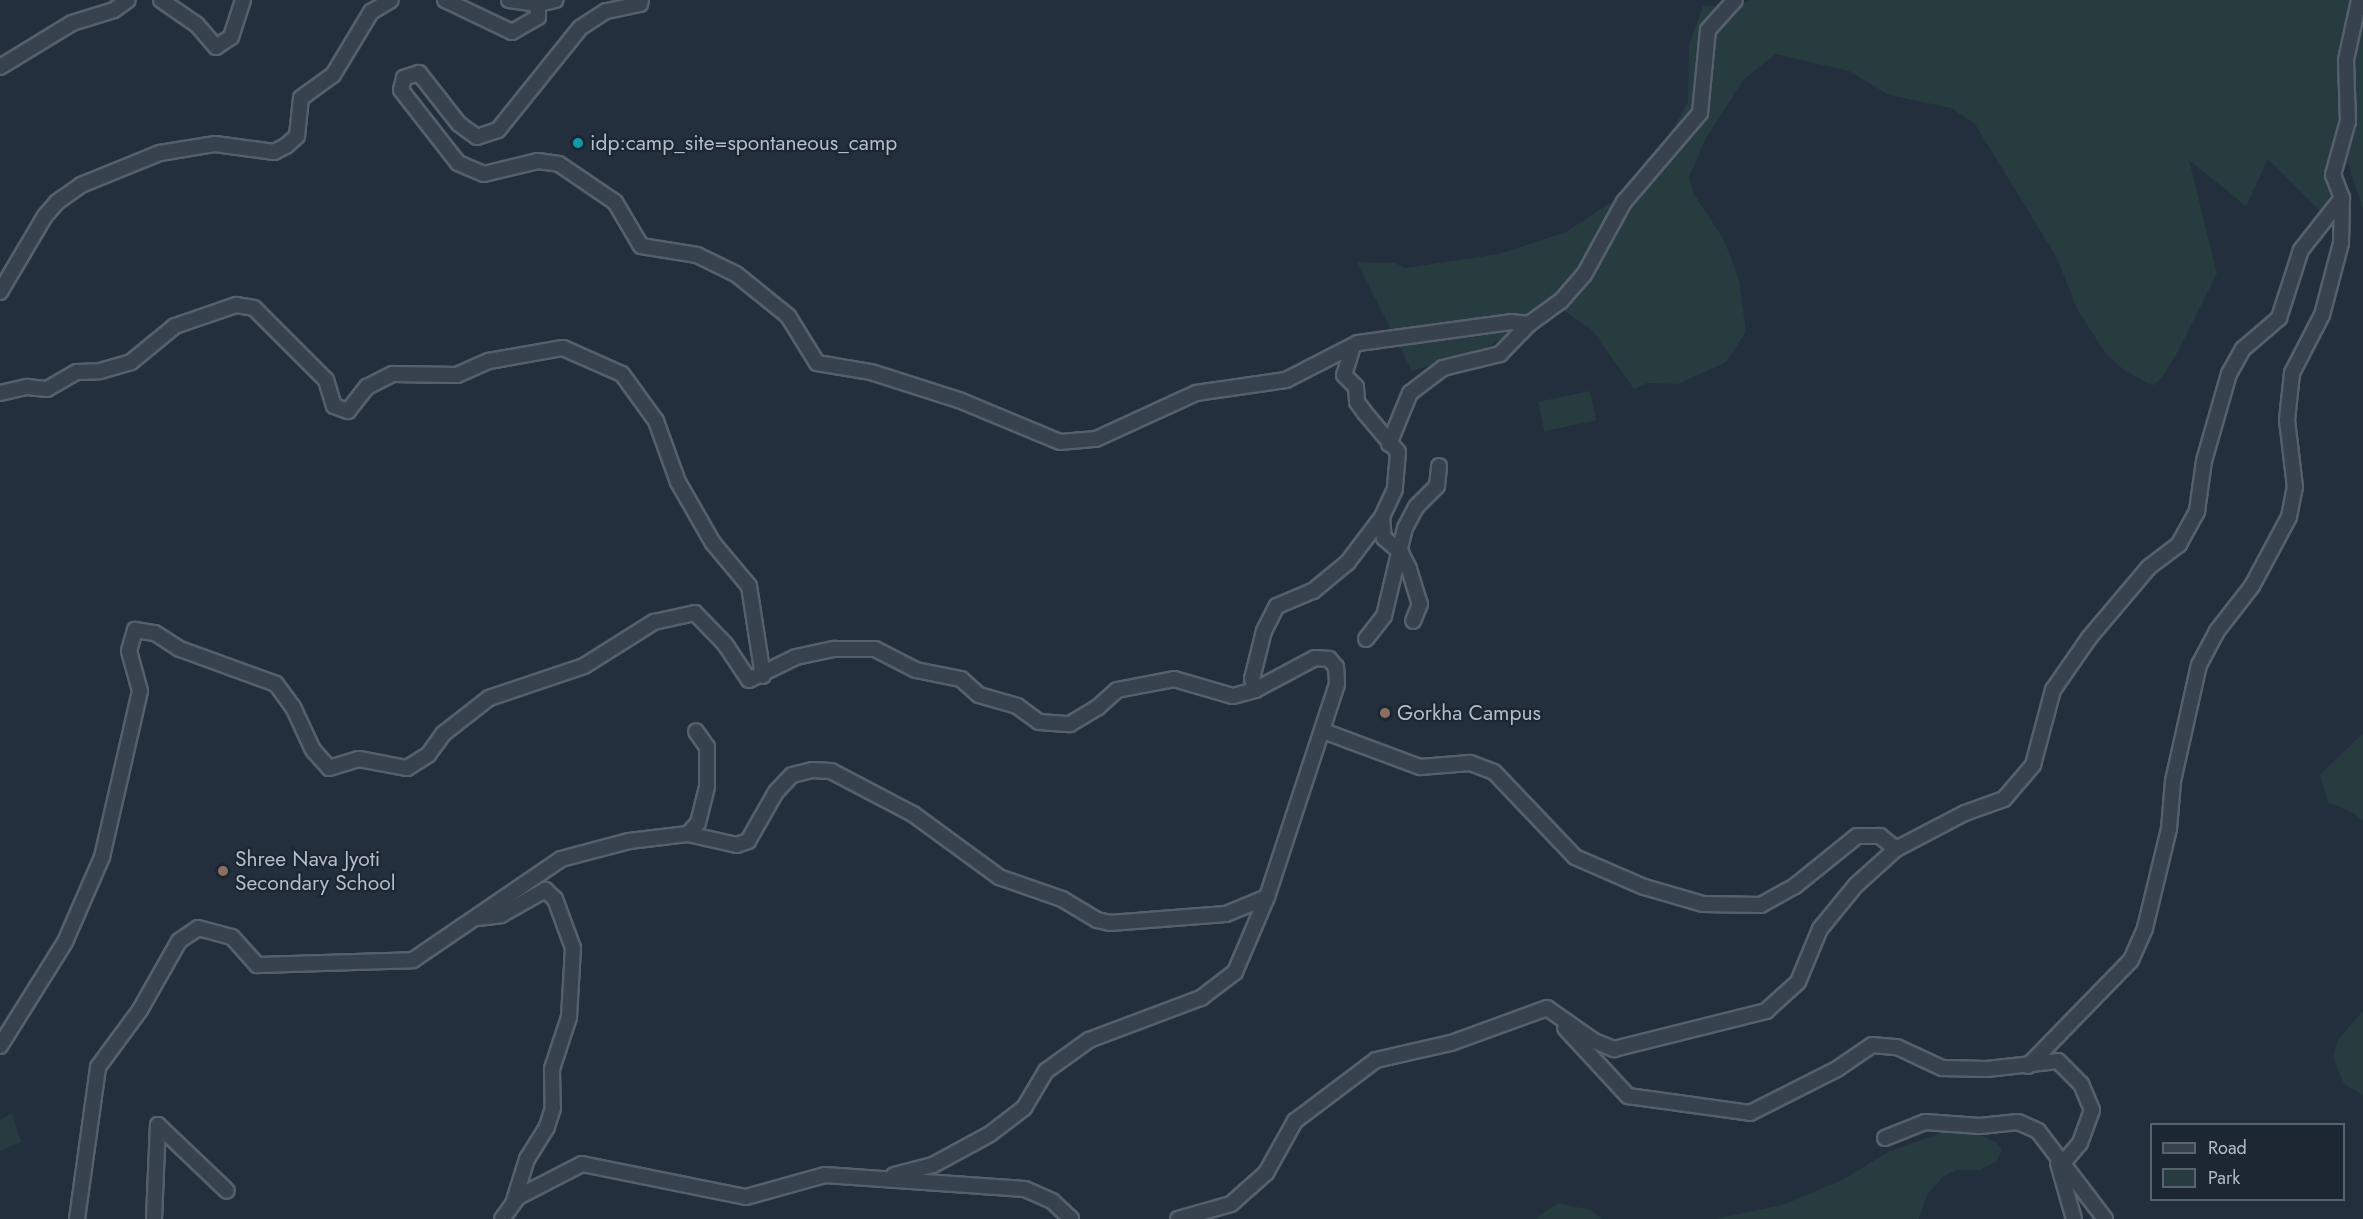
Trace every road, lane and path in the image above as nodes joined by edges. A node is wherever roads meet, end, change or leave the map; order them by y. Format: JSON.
{"nodes":[{"id":1,"x":128,"y":0,"type":"edge"},
{"id":2,"x":160,"y":0,"type":"edge"},
{"id":3,"x":243,"y":0,"type":"edge"},
{"id":4,"x":391,"y":0,"type":"edge"},
{"id":5,"x":445,"y":0,"type":"edge"},
{"id":6,"x":509,"y":0,"type":"edge"},
{"id":7,"x":555,"y":0,"type":"edge"},
{"id":8,"x":641,"y":0,"type":"edge"},
{"id":9,"x":1736,"y":0,"type":"edge"},
{"id":10,"x":2359,"y":0,"type":"edge"},
{"id":11,"x":538,"y":4,"type":"junction"},
{"id":12,"x":0,"y":67,"type":"edge"},
{"id":13,"x":2342,"y":198,"type":"junction"},
{"id":14,"x":0,"y":292,"type":"edge"},
{"id":15,"x":1529,"y":324,"type":"junction"},
{"id":16,"x":1353,"y":346,"type":"junction"},
{"id":17,"x":0,"y":393,"type":"edge"},
{"id":18,"x":1389,"y":444,"type":"junction"},
{"id":19,"x":1439,"y":466,"type":"dead end"},
{"id":20,"x":1382,"y":517,"type":"junction"},
{"id":21,"x":1398,"y":551,"type":"junction"},
{"id":22,"x":1413,"y":621,"type":"dead end"},
{"id":23,"x":1366,"y":639,"type":"dead end"},
{"id":24,"x":763,"y":676,"type":"junction"},
{"id":25,"x":1255,"y":690,"type":"junction"},
{"id":26,"x":696,"y":731,"type":"dead end"},
{"id":27,"x":1323,"y":731,"type":"junction"},
{"id":28,"x":688,"y":834,"type":"junction"},
{"id":29,"x":1896,"y":849,"type":"junction"},
{"id":30,"x":1267,"y":897,"type":"junction"},
{"id":31,"x":473,"y":919,"type":"junction"},
{"id":32,"x":1547,"y":1008,"type":"junction"},
{"id":33,"x":0,"y":1046,"type":"edge"},
{"id":34,"x":2030,"y":1064,"type":"junction"},
{"id":35,"x":1885,"y":1138,"type":"dead end"},
{"id":36,"x":2059,"y":1162,"type":"junction"},
{"id":37,"x":868,"y":1178,"type":"junction"},
{"id":38,"x":227,"y":1191,"type":"dead end"},
{"id":39,"x":513,"y":1204,"type":"junction"},
{"id":40,"x":78,"y":1219,"type":"edge"},
{"id":41,"x":154,"y":1219,"type":"edge"},
{"id":42,"x":502,"y":1219,"type":"edge"},
{"id":43,"x":1071,"y":1219,"type":"edge"},
{"id":44,"x":1178,"y":1219,"type":"edge"},
{"id":45,"x":2074,"y":1219,"type":"edge"},
{"id":46,"x":2105,"y":1219,"type":"edge"}],
"edges":[{"from":1,"to":12,"type":"street"},
{"from":2,"to":3,"type":"street"},
{"from":4,"to":14,"type":"street"},
{"from":5,"to":11,"type":"street"},
{"from":6,"to":11,"type":"street"},
{"from":7,"to":11,"type":"street"},
{"from":8,"to":16,"type":"street"},
{"from":9,"to":15,"type":"street"},
{"from":10,"to":13,"type":"street"},
{"from":13,"to":29,"type":"street"},
{"from":13,"to":34,"type":"street"},
{"from":15,"to":16,"type":"street"},
{"from":15,"to":18,"type":"street"},
{"from":16,"to":18,"type":"street"},
{"from":17,"to":24,"type":"street"},
{"from":18,"to":20,"type":"street"},
{"from":19,"to":21,"type":"street"},
{"from":20,"to":21,"type":"street"},
{"from":20,"to":25,"type":"street"},
{"from":21,"to":22,"type":"street"},
{"from":21,"to":23,"type":"street"},
{"from":24,"to":25,"type":"street"},
{"from":24,"to":33,"type":"street"},
{"from":25,"to":27,"type":"street"},
{"from":26,"to":28,"type":"street"},
{"from":27,"to":29,"type":"street"},
{"from":27,"to":30,"type":"street"},
{"from":28,"to":30,"type":"street"},
{"from":28,"to":31,"type":"street"},
{"from":29,"to":32,"type":"street"},
{"from":30,"to":37,"type":"street"},
{"from":31,"to":39,"type":"street"},
{"from":31,"to":40,"type":"street"},
{"from":32,"to":34,"type":"street"},
{"from":32,"to":44,"type":"street"},
{"from":34,"to":36,"type":"street"},
{"from":35,"to":36,"type":"street"},
{"from":36,"to":45,"type":"street"},
{"from":36,"to":46,"type":"street"},
{"from":37,"to":39,"type":"street"},
{"from":37,"to":43,"type":"street"},
{"from":38,"to":41,"type":"street"},
{"from":39,"to":42,"type":"street"}]}
